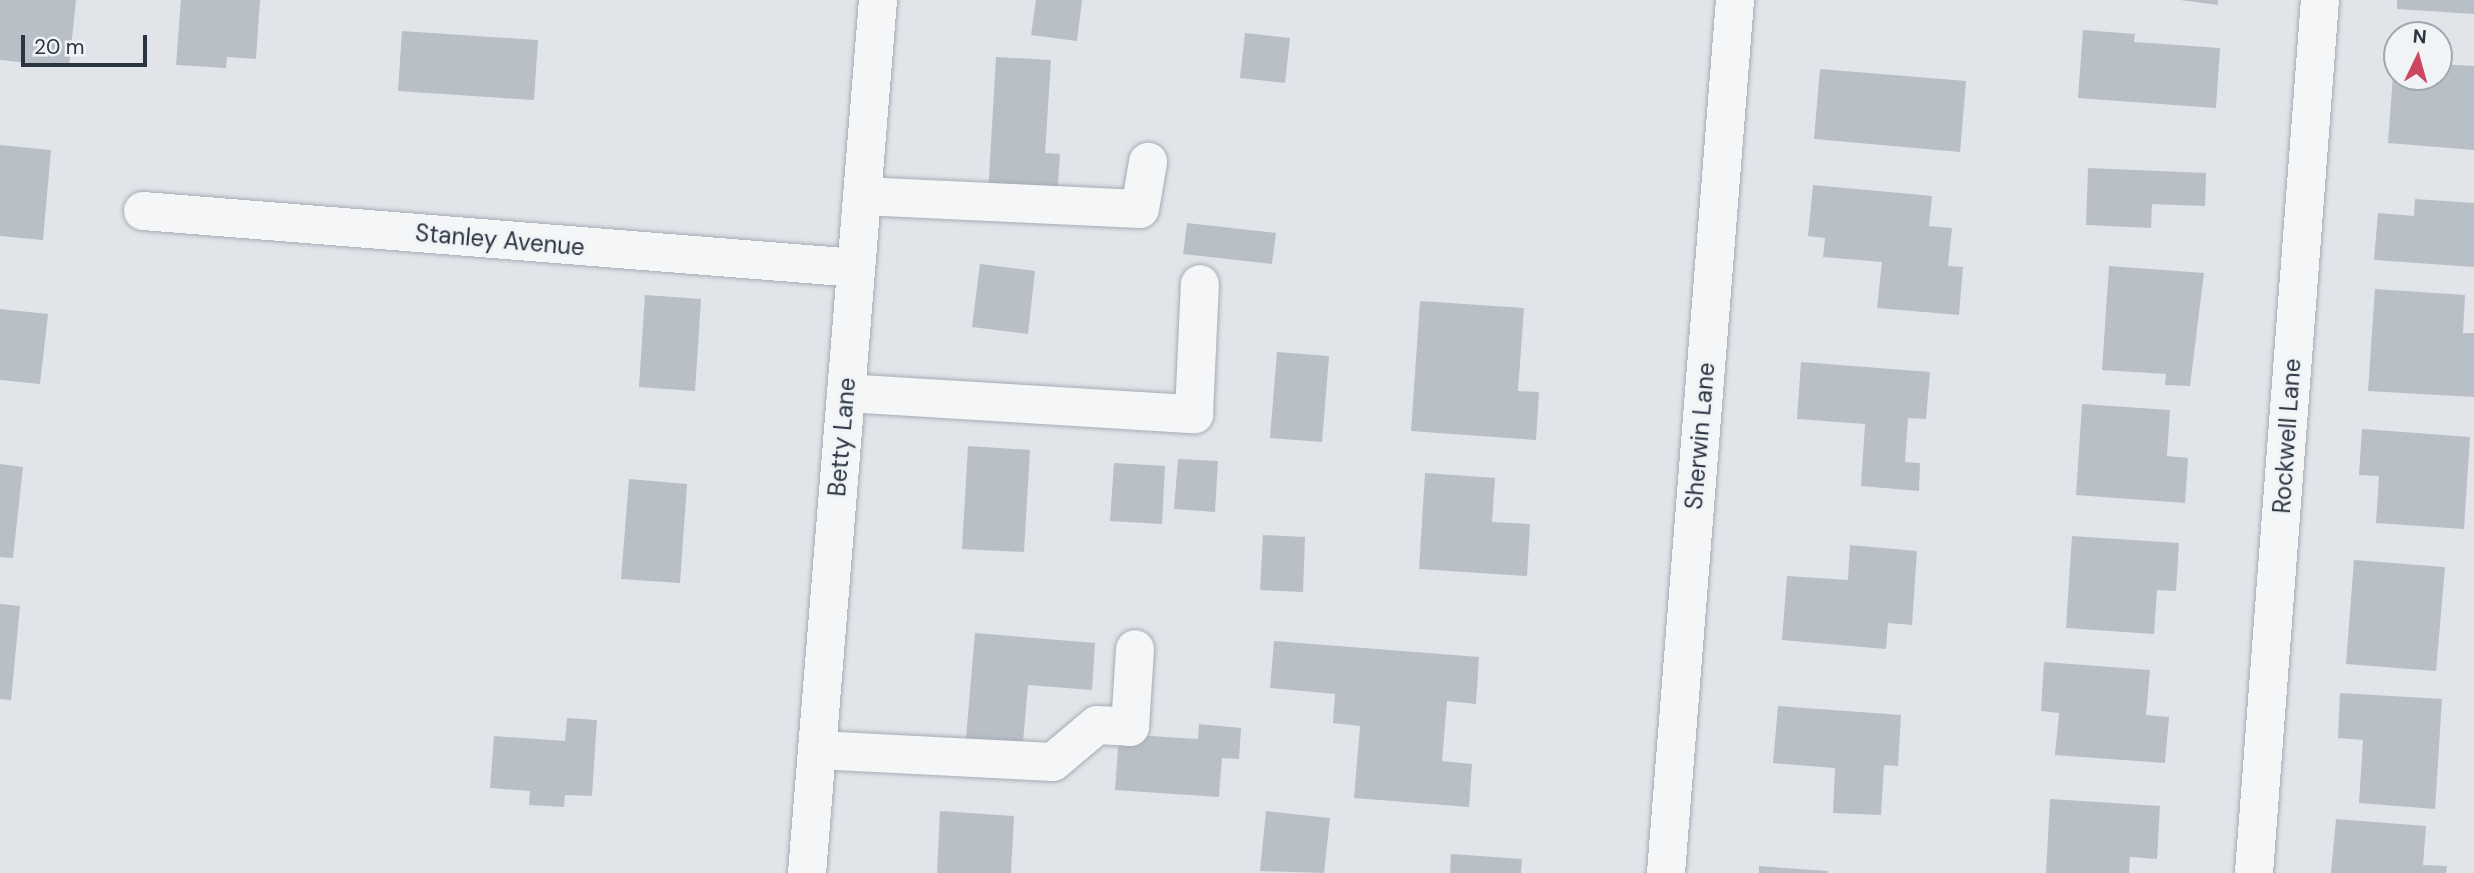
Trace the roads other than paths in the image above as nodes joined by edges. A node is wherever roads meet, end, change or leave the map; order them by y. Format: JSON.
{"nodes":[{"id":1,"x":878,"y":0,"type":"edge"},
{"id":2,"x":1735,"y":0,"type":"edge"},
{"id":3,"x":2320,"y":0,"type":"edge"},
{"id":4,"x":1148,"y":162,"type":"dead end"},
{"id":5,"x":862,"y":196,"type":"junction"},
{"id":6,"x":144,"y":211,"type":"dead end"},
{"id":7,"x":856,"y":268,"type":"junction"},
{"id":8,"x":1200,"y":284,"type":"dead end"},
{"id":9,"x":846,"y":393,"type":"junction"},
{"id":10,"x":1135,"y":649,"type":"dead end"},
{"id":11,"x":817,"y":750,"type":"junction"},
{"id":12,"x":807,"y":873,"type":"edge"},
{"id":13,"x":1666,"y":873,"type":"edge"},
{"id":14,"x":2254,"y":873,"type":"edge"}],
"edges":[{"from":1,"to":5,"type":"street","name":"Betty Lane"},
{"from":2,"to":13,"type":"street","name":"Sherwin Lane"},
{"from":3,"to":14,"type":"street","name":"Rockwell Lane"},
{"from":4,"to":5,"type":"street"},
{"from":5,"to":7,"type":"street","name":"Betty Lane"},
{"from":6,"to":7,"type":"street","name":"Stanley Avenue"},
{"from":7,"to":9,"type":"street","name":"Betty Lane"},
{"from":8,"to":9,"type":"street"},
{"from":9,"to":11,"type":"street","name":"Betty Lane"},
{"from":10,"to":11,"type":"street"},
{"from":11,"to":12,"type":"street","name":"Betty Lane"}]}
